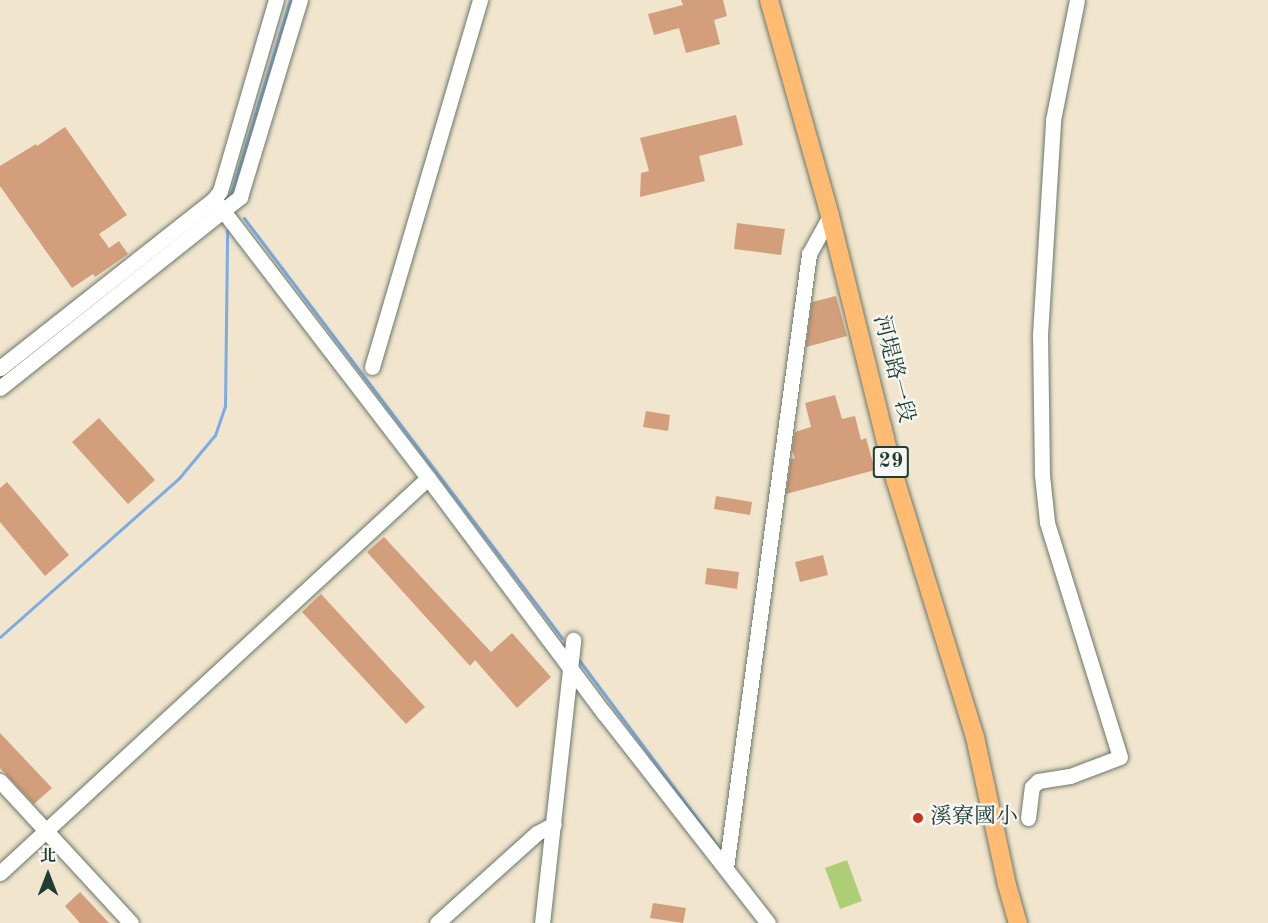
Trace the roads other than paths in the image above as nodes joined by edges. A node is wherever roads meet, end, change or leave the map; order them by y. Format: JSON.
{"nodes":[{"id":1,"x":276,"y":0,"type":"edge"},
{"id":2,"x":300,"y":0,"type":"edge"},
{"id":3,"x":480,"y":0,"type":"edge"},
{"id":4,"x":769,"y":0,"type":"edge"},
{"id":5,"x":1077,"y":0,"type":"edge"},
{"id":6,"x":219,"y":204,"type":"junction"},
{"id":7,"x":830,"y":216,"type":"junction"},
{"id":8,"x":372,"y":367,"type":"dead end"},
{"id":9,"x":0,"y":368,"type":"edge"},
{"id":10,"x":0,"y":388,"type":"edge"},
{"id":11,"x":428,"y":478,"type":"junction"},
{"id":12,"x":573,"y":640,"type":"dead end"},
{"id":13,"x":570,"y":666,"type":"junction"},
{"id":14,"x":0,"y":781,"type":"edge"},
{"id":15,"x":1028,"y":818,"type":"dead end"},
{"id":16,"x":554,"y":824,"type":"junction"},
{"id":17,"x":46,"y":831,"type":"junction"},
{"id":18,"x":726,"y":868,"type":"junction"},
{"id":19,"x":0,"y":873,"type":"edge"},
{"id":20,"x":131,"y":923,"type":"edge"},
{"id":21,"x":437,"y":923,"type":"edge"},
{"id":22,"x":542,"y":923,"type":"edge"},
{"id":23,"x":768,"y":923,"type":"edge"},
{"id":24,"x":1018,"y":923,"type":"edge"}],
"edges":[{"from":1,"to":6,"type":"street"},
{"from":2,"to":6,"type":"street"},
{"from":3,"to":8,"type":"street"},
{"from":4,"to":7,"type":"main road","name":"河堤路一段","number":"29"},
{"from":5,"to":15,"type":"street"},
{"from":6,"to":9,"type":"street"},
{"from":6,"to":10,"type":"street"},
{"from":6,"to":11,"type":"street"},
{"from":7,"to":18,"type":"street"},
{"from":7,"to":24,"type":"main road","name":"河堤路一段","number":"29"},
{"from":11,"to":13,"type":"street"},
{"from":11,"to":17,"type":"street"},
{"from":12,"to":13,"type":"street"},
{"from":13,"to":16,"type":"street"},
{"from":13,"to":18,"type":"street"},
{"from":14,"to":17,"type":"street"},
{"from":16,"to":21,"type":"street"},
{"from":16,"to":22,"type":"street"},
{"from":17,"to":19,"type":"street"},
{"from":17,"to":20,"type":"street"},
{"from":18,"to":23,"type":"street"}]}
